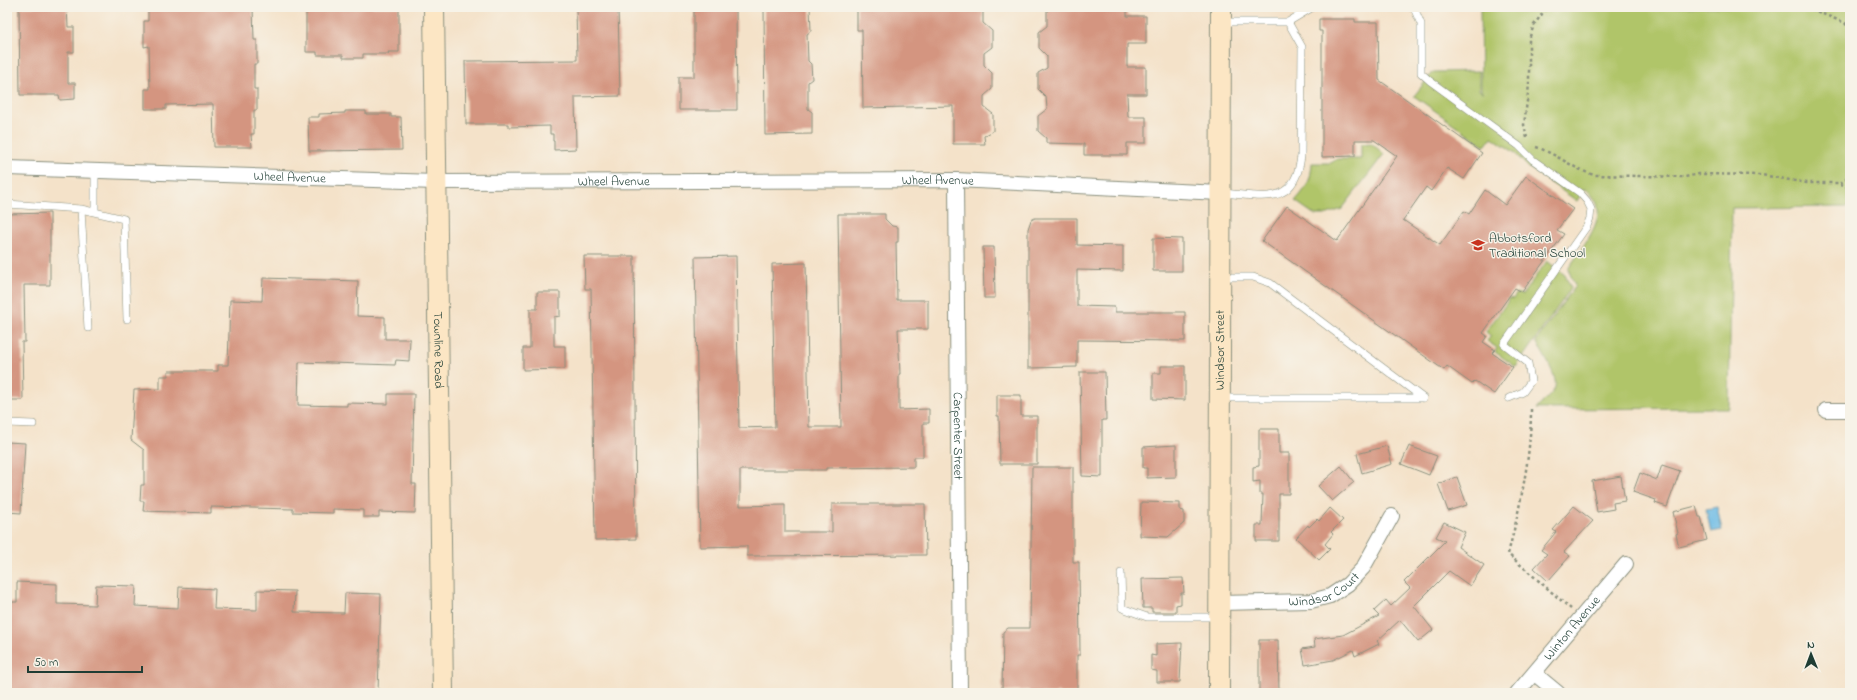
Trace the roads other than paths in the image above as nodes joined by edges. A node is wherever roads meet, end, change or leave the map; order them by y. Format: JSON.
{"nodes":[{"id":1,"x":434,"y":7,"type":"edge"},
{"id":2,"x":1313,"y":7,"type":"edge"},
{"id":3,"x":1410,"y":7,"type":"edge"},
{"id":4,"x":1221,"y":14,"type":"edge"},
{"id":5,"x":1288,"y":22,"type":"junction"},
{"id":6,"x":7,"y":168,"type":"edge"},
{"id":7,"x":95,"y":171,"type":"junction"},
{"id":8,"x":956,"y":180,"type":"junction"},
{"id":9,"x":436,"y":182,"type":"junction"},
{"id":10,"x":1220,"y":193,"type":"junction"},
{"id":11,"x":7,"y":204,"type":"edge"},
{"id":12,"x":81,"y":209,"type":"junction"},
{"id":13,"x":95,"y":212,"type":"junction"},
{"id":14,"x":1220,"y":277,"type":"junction"},
{"id":15,"x":127,"y":319,"type":"dead end"},
{"id":16,"x":88,"y":328,"type":"dead end"},
{"id":17,"x":1219,"y":398,"type":"junction"},
{"id":18,"x":1509,"y":398,"type":"dead end"},
{"id":19,"x":1826,"y":410,"type":"dead end"},
{"id":20,"x":1850,"y":410,"type":"edge"},
{"id":21,"x":7,"y":423,"type":"edge"},
{"id":22,"x":33,"y":424,"type":"dead end"},
{"id":23,"x":1392,"y":516,"type":"dead end"},
{"id":24,"x":1626,"y":564,"type":"dead end"},
{"id":25,"x":1121,"y":573,"type":"dead end"},
{"id":26,"x":1219,"y":610,"type":"junction"},
{"id":27,"x":1535,"y":674,"type":"junction"},
{"id":28,"x":443,"y":693,"type":"edge"},
{"id":29,"x":960,"y":693,"type":"edge"},
{"id":30,"x":1219,"y":693,"type":"edge"},
{"id":31,"x":1517,"y":693,"type":"edge"},
{"id":32,"x":1558,"y":693,"type":"edge"}],
"edges":[{"from":1,"to":9,"type":"street","name":"Townline Road"},
{"from":2,"to":5,"type":"lane"},
{"from":3,"to":18,"type":"lane"},
{"from":4,"to":5,"type":"lane"},
{"from":4,"to":10,"type":"street","name":"Windsor Street"},
{"from":5,"to":10,"type":"lane"},
{"from":6,"to":7,"type":"street","name":"Wheel Avenue"},
{"from":7,"to":9,"type":"street","name":"Wheel Avenue"},
{"from":7,"to":13,"type":"lane"},
{"from":8,"to":9,"type":"street","name":"Wheel Avenue"},
{"from":8,"to":10,"type":"street","name":"Wheel Avenue"},
{"from":8,"to":29,"type":"street","name":"Carpenter Street"},
{"from":9,"to":28,"type":"street","name":"Townline Road"},
{"from":10,"to":14,"type":"street","name":"Windsor Street"},
{"from":11,"to":12,"type":"lane"},
{"from":12,"to":13,"type":"lane"},
{"from":12,"to":16,"type":"lane"},
{"from":13,"to":15,"type":"lane"},
{"from":14,"to":17,"type":"street","name":"Windsor Street"},
{"from":14,"to":17,"type":"lane"},
{"from":17,"to":26,"type":"street","name":"Windsor Street"},
{"from":19,"to":20,"type":"street"},
{"from":21,"to":22,"type":"lane"},
{"from":23,"to":26,"type":"street","name":"Windsor Court"},
{"from":24,"to":27,"type":"street","name":"Winton Avenue"},
{"from":25,"to":26,"type":"lane"},
{"from":26,"to":30,"type":"street","name":"Windsor Street"},
{"from":27,"to":31,"type":"street","name":"Winton Avenue"},
{"from":27,"to":32,"type":"street"}]}
